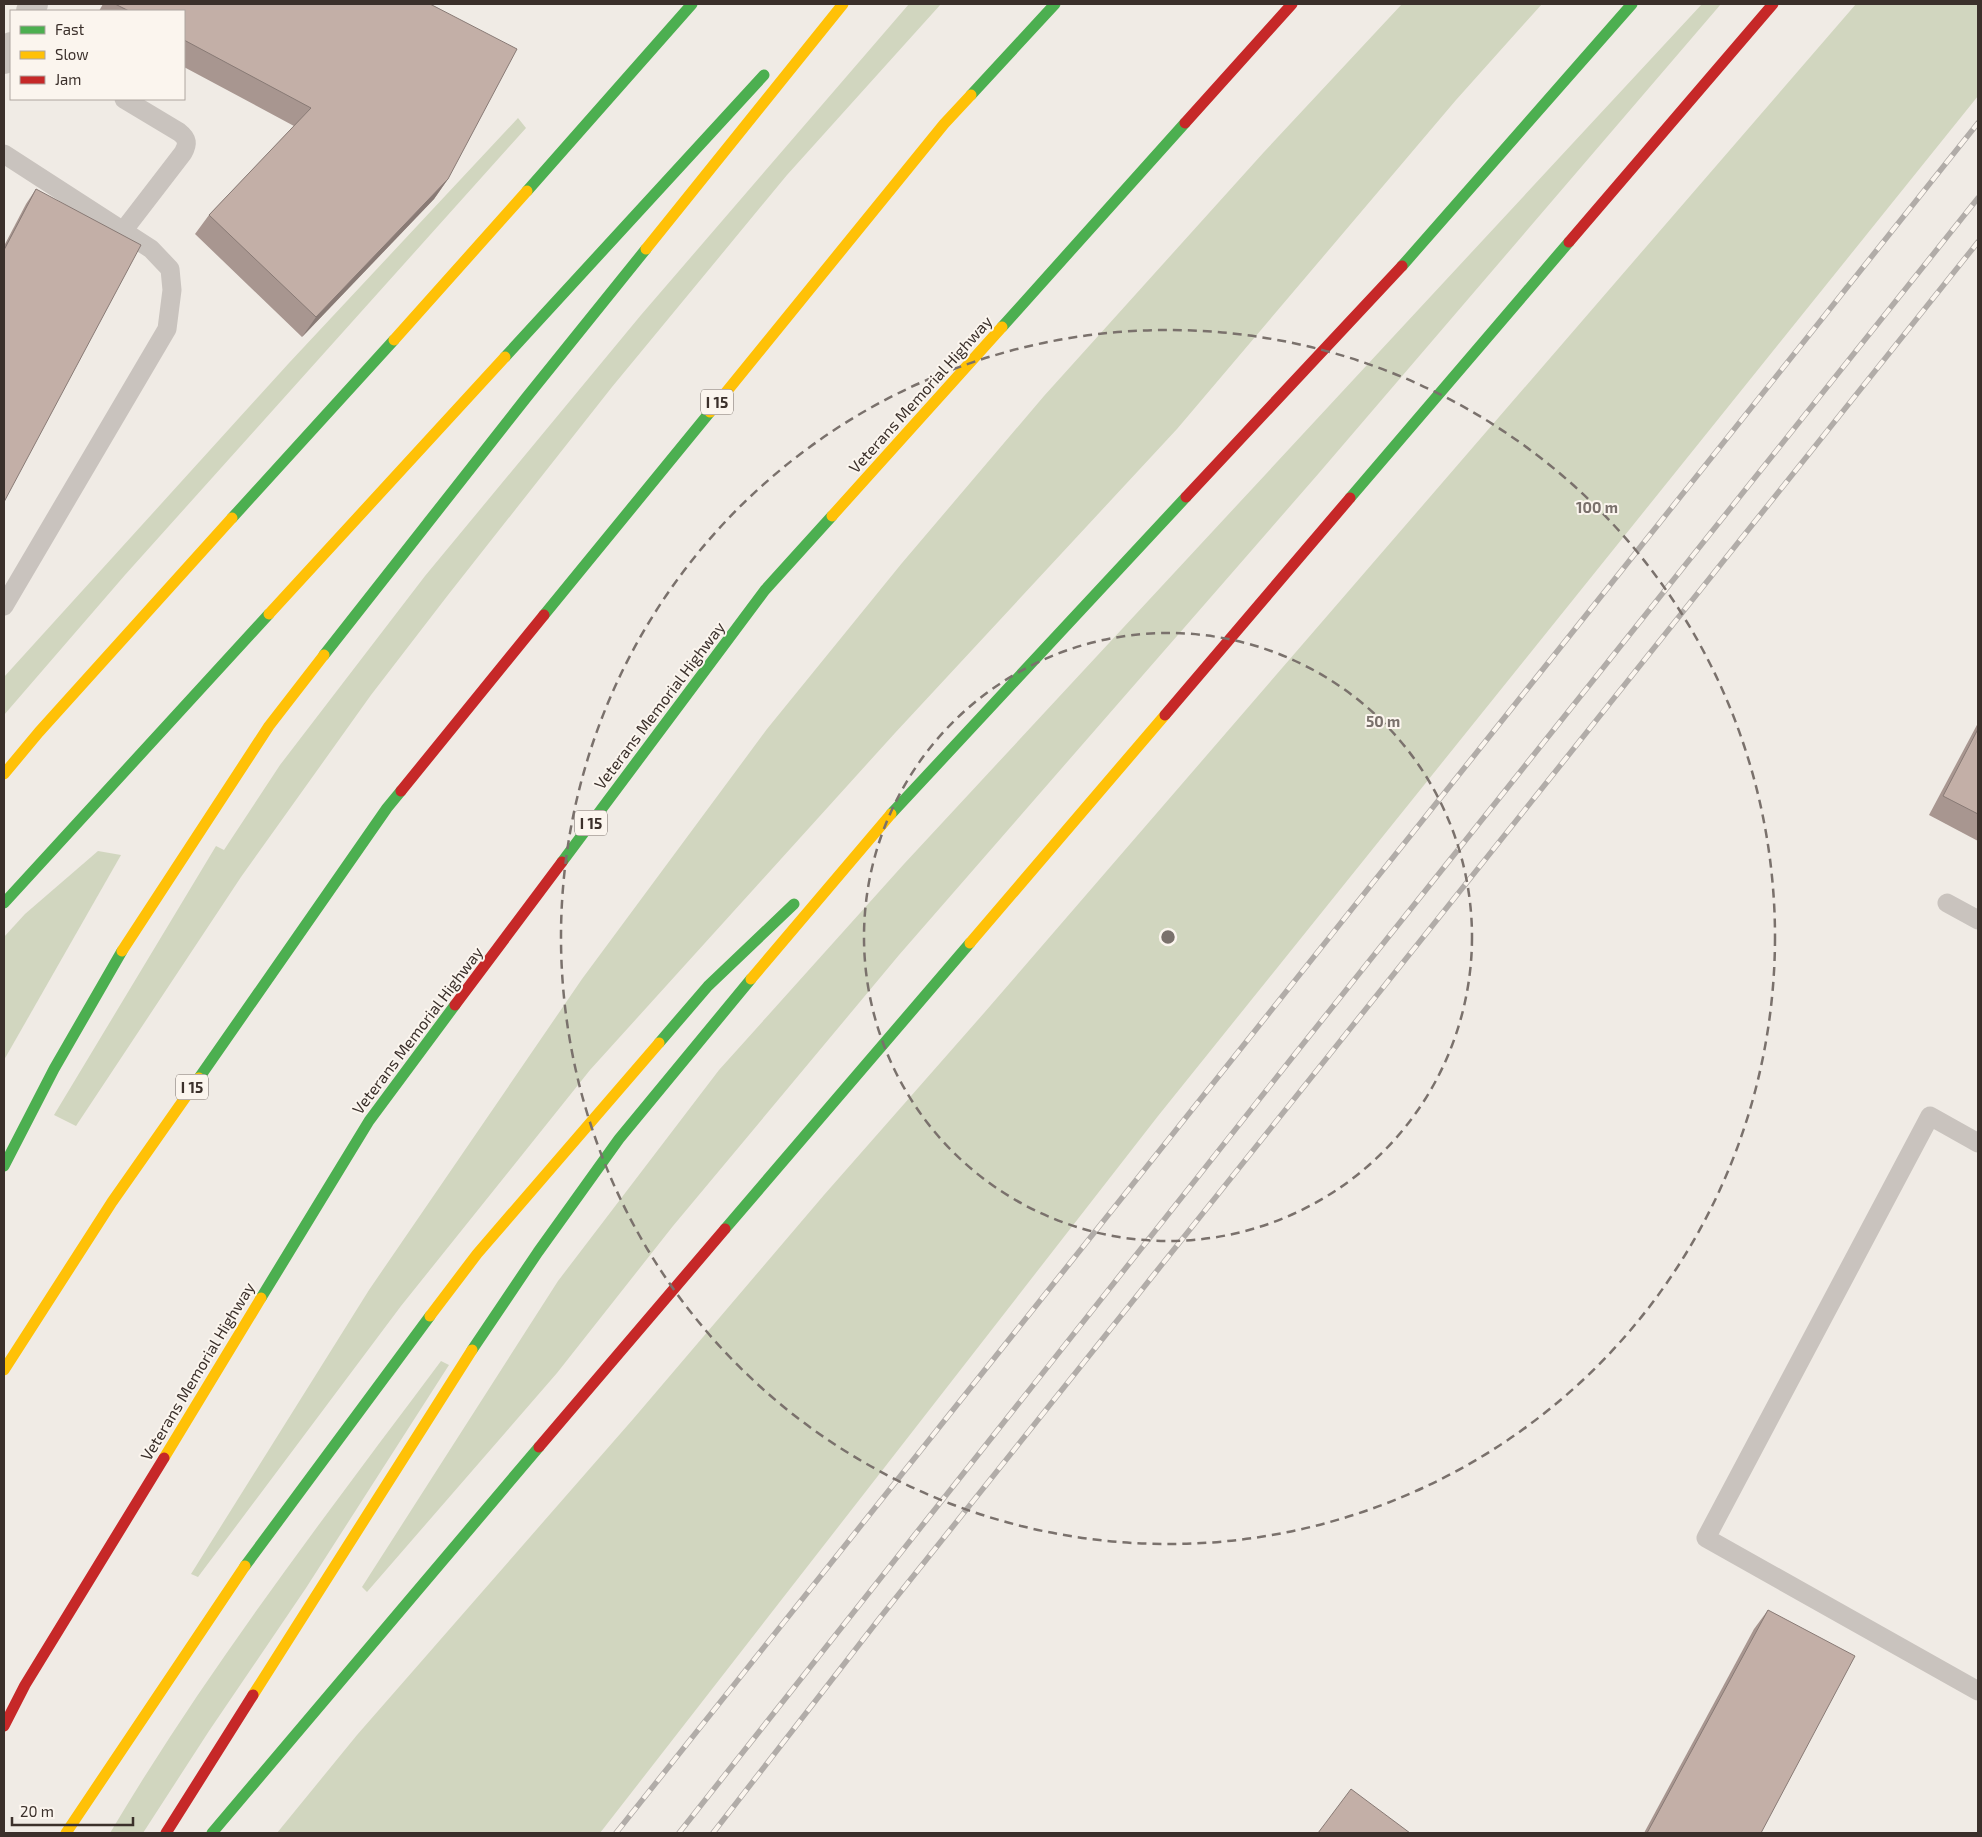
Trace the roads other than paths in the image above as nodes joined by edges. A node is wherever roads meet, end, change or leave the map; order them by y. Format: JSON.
{"nodes":[{"id":1,"x":692,"y":4,"type":"edge"},
{"id":2,"x":843,"y":4,"type":"edge"},
{"id":3,"x":1055,"y":4,"type":"edge"},
{"id":4,"x":1292,"y":4,"type":"edge"},
{"id":5,"x":1632,"y":4,"type":"edge"},
{"id":6,"x":1773,"y":4,"type":"edge"},
{"id":7,"x":10,"y":48,"type":"edge"},
{"id":8,"x":4,"y":60,"type":"edge"},
{"id":9,"x":769,"y":69,"type":"dead end"},
{"id":10,"x":126,"y":100,"type":"edge"},
{"id":11,"x":4,"y":154,"type":"edge"},
{"id":12,"x":123,"y":231,"type":"junction"},
{"id":13,"x":4,"y":606,"type":"edge"},
{"id":14,"x":4,"y":774,"type":"edge"},
{"id":15,"x":902,"y":800,"type":"junction"},
{"id":16,"x":823,"y":876,"type":"dead end"},
{"id":17,"x":802,"y":897,"type":"dead end"},
{"id":18,"x":4,"y":903,"type":"edge"},
{"id":19,"x":1947,"y":903,"type":"dead end"},
{"id":20,"x":1978,"y":920,"type":"edge"},
{"id":21,"x":1978,"y":1143,"type":"edge"},
{"id":22,"x":4,"y":1166,"type":"edge"},
{"id":23,"x":4,"y":1370,"type":"edge"},
{"id":24,"x":1978,"y":1691,"type":"edge"},
{"id":25,"x":4,"y":1726,"type":"edge"},
{"id":26,"x":66,"y":1833,"type":"edge"},
{"id":27,"x":166,"y":1833,"type":"edge"},
{"id":28,"x":212,"y":1833,"type":"edge"}],
"edges":[{"from":1,"to":14,"type":"highway"},
{"from":2,"to":22,"type":"highway"},
{"from":3,"to":23,"type":"highway","number":"I 15"},
{"from":4,"to":25,"type":"highway","name":"Veterans Memorial Highway","number":"I 15"},
{"from":5,"to":15,"type":"highway"},
{"from":6,"to":28,"type":"highway"},
{"from":7,"to":8,"type":"street"},
{"from":9,"to":18,"type":"highway"},
{"from":10,"to":12,"type":"lane"},
{"from":11,"to":12,"type":"lane"},
{"from":12,"to":13,"type":"lane"},
{"from":15,"to":16,"type":"highway"},
{"from":15,"to":27,"type":"highway"},
{"from":17,"to":26,"type":"highway"},
{"from":19,"to":20,"type":"lane"},
{"from":21,"to":24,"type":"lane"}]}
